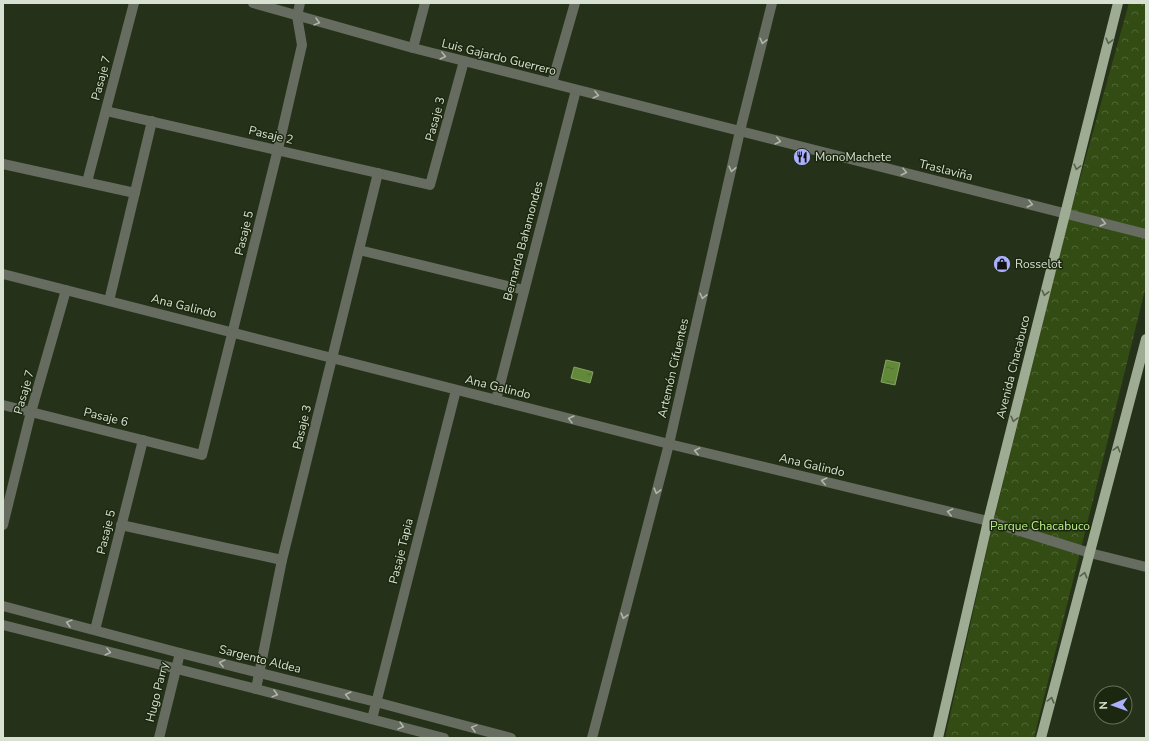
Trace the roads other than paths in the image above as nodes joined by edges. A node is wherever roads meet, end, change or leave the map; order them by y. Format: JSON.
{"nodes":[{"id":1,"x":134,"y":3,"type":"edge"},
{"id":2,"x":253,"y":3,"type":"edge"},
{"id":3,"x":300,"y":3,"type":"edge"},
{"id":4,"x":425,"y":3,"type":"edge"},
{"id":5,"x":575,"y":3,"type":"edge"},
{"id":6,"x":772,"y":3,"type":"edge"},
{"id":7,"x":1118,"y":3,"type":"edge"},
{"id":8,"x":297,"y":16,"type":"junction"},
{"id":9,"x":413,"y":48,"type":"junction"},
{"id":10,"x":464,"y":61,"type":"junction"},
{"id":11,"x":552,"y":83,"type":"junction"},
{"id":12,"x":576,"y":90,"type":"junction"},
{"id":13,"x":106,"y":111,"type":"junction"},
{"id":14,"x":152,"y":121,"type":"junction"},
{"id":15,"x":740,"y":131,"type":"junction"},
{"id":16,"x":278,"y":149,"type":"junction"},
{"id":17,"x":3,"y":164,"type":"edge"},
{"id":18,"x":378,"y":173,"type":"junction"},
{"id":19,"x":87,"y":182,"type":"junction"},
{"id":20,"x":430,"y":185,"type":"joint"},
{"id":21,"x":135,"y":193,"type":"junction"},
{"id":22,"x":1066,"y":213,"type":"junction"},
{"id":23,"x":1146,"y":234,"type":"edge"},
{"id":24,"x":359,"y":250,"type":"junction"},
{"id":25,"x":3,"y":274,"type":"edge"},
{"id":26,"x":66,"y":290,"type":"junction"},
{"id":27,"x":524,"y":290,"type":"junction"},
{"id":28,"x":109,"y":301,"type":"junction"},
{"id":29,"x":232,"y":332,"type":"junction"},
{"id":30,"x":1146,"y":338,"type":"edge"},
{"id":31,"x":332,"y":358,"type":"junction"},
{"id":32,"x":456,"y":390,"type":"junction"},
{"id":33,"x":496,"y":400,"type":"junction"},
{"id":34,"x":3,"y":405,"type":"edge"},
{"id":35,"x":31,"y":412,"type":"junction"},
{"id":36,"x":143,"y":440,"type":"junction"},
{"id":37,"x":669,"y":444,"type":"junction"},
{"id":38,"x":202,"y":455,"type":"joint"},
{"id":39,"x":988,"y":521,"type":"junction"},
{"id":40,"x":3,"y":525,"type":"edge"},
{"id":41,"x":121,"y":525,"type":"junction"},
{"id":42,"x":1090,"y":553,"type":"junction"},
{"id":43,"x":282,"y":560,"type":"junction"},
{"id":44,"x":1146,"y":567,"type":"edge"},
{"id":45,"x":3,"y":606,"type":"edge"},
{"id":46,"x":3,"y":625,"type":"edge"},
{"id":47,"x":95,"y":630,"type":"junction"},
{"id":48,"x":180,"y":653,"type":"junction"},
{"id":49,"x":176,"y":669,"type":"junction"},
{"id":50,"x":259,"y":672,"type":"junction"},
{"id":51,"x":256,"y":689,"type":"junction"},
{"id":52,"x":376,"y":702,"type":"junction"},
{"id":53,"x":372,"y":719,"type":"junction"},
{"id":54,"x":159,"y":738,"type":"edge"},
{"id":55,"x":444,"y":738,"type":"edge"},
{"id":56,"x":512,"y":738,"type":"edge"},
{"id":57,"x":592,"y":738,"type":"edge"},
{"id":58,"x":938,"y":738,"type":"edge"},
{"id":59,"x":1041,"y":738,"type":"edge"}],
"edges":[{"from":1,"to":13,"type":"street","name":"Pasaje 7"},
{"from":2,"to":8,"type":"street","name":"Luis Gajardo Guerrero"},
{"from":3,"to":8,"type":"street"},
{"from":4,"to":9,"type":"street"},
{"from":5,"to":11,"type":"street"},
{"from":6,"to":15,"type":"street","name":"Artemón Cifuentes","one_way":true},
{"from":7,"to":22,"type":"main road","name":"Avenida Chacabuco","one_way":true},
{"from":8,"to":9,"type":"street","name":"Luis Gajardo Guerrero","one_way":true},
{"from":8,"to":16,"type":"street","name":"Pasaje 5"},
{"from":9,"to":10,"type":"street","name":"Luis Gajardo Guerrero","one_way":true},
{"from":10,"to":11,"type":"street","name":"Luis Gajardo Guerrero"},
{"from":10,"to":20,"type":"street","name":"Pasaje 3"},
{"from":11,"to":12,"type":"street","name":"Luis Gajardo Guerrero"},
{"from":12,"to":15,"type":"street","name":"Luis Gajardo Guerrero","one_way":true},
{"from":12,"to":27,"type":"street","name":"Bernarda Bahamondes"},
{"from":13,"to":14,"type":"street","name":"Pasaje 2"},
{"from":13,"to":19,"type":"street","name":"Pasaje 7"},
{"from":14,"to":16,"type":"street","name":"Pasaje 2"},
{"from":14,"to":21,"type":"street"},
{"from":15,"to":22,"type":"street","name":"Traslaviña","one_way":true},
{"from":15,"to":37,"type":"street","name":"Artemón Cifuentes","one_way":true},
{"from":16,"to":18,"type":"street","name":"Pasaje 2"},
{"from":16,"to":29,"type":"street","name":"Pasaje 5"},
{"from":17,"to":19,"type":"street"},
{"from":18,"to":20,"type":"street","name":"Pasaje 2"},
{"from":18,"to":24,"type":"street","name":"Pasaje 3"},
{"from":19,"to":21,"type":"street"},
{"from":21,"to":28,"type":"street"},
{"from":22,"to":23,"type":"street","name":"Traslaviña","one_way":true},
{"from":22,"to":39,"type":"main road","name":"Avenida Chacabuco","one_way":true},
{"from":24,"to":27,"type":"street"},
{"from":24,"to":31,"type":"street","name":"Pasaje 3"},
{"from":25,"to":26,"type":"street","name":"Ana Galindo"},
{"from":26,"to":28,"type":"street","name":"Ana Galindo"},
{"from":26,"to":35,"type":"street","name":"Pasaje 7"},
{"from":27,"to":33,"type":"street","name":"Bernarda Bahamondes"},
{"from":28,"to":29,"type":"street","name":"Ana Galindo"},
{"from":29,"to":31,"type":"street","name":"Ana Galindo"},
{"from":29,"to":38,"type":"street","name":"Pasaje 5"},
{"from":42,"to":30,"type":"main road","one_way":true},
{"from":31,"to":32,"type":"street","name":"Ana Galindo"},
{"from":31,"to":43,"type":"street","name":"Pasaje 3"},
{"from":32,"to":33,"type":"street","name":"Ana Galindo"},
{"from":32,"to":52,"type":"street","name":"Pasaje Tapia"},
{"from":37,"to":33,"type":"street","name":"Ana Galindo","one_way":true},
{"from":34,"to":35,"type":"street","name":"Pasaje 6"},
{"from":35,"to":36,"type":"street","name":"Pasaje 6"},
{"from":35,"to":40,"type":"street","name":"Pasaje 7"},
{"from":36,"to":38,"type":"street","name":"Pasaje 6"},
{"from":36,"to":41,"type":"street","name":"Pasaje 5"},
{"from":39,"to":37,"type":"street","name":"Ana Galindo","one_way":true},
{"from":37,"to":57,"type":"street","name":"Artemón Cifuentes","one_way":true},
{"from":39,"to":42,"type":"street","name":"Ana Galindo"},
{"from":39,"to":58,"type":"main road","name":"Avenida Chacabuco"},
{"from":41,"to":43,"type":"street"},
{"from":41,"to":47,"type":"street","name":"Pasaje 5"},
{"from":42,"to":44,"type":"street","name":"Ana Galindo"},
{"from":59,"to":42,"type":"main road","one_way":true},
{"from":43,"to":50,"type":"street","name":"Pasaje 3"},
{"from":47,"to":45,"type":"street","name":"Sargento Aldea","one_way":true},
{"from":46,"to":49,"type":"street","one_way":true},
{"from":47,"to":48,"type":"street","name":"Sargento Aldea"},
{"from":48,"to":49,"type":"street","name":"Hugo Parry"},
{"from":50,"to":48,"type":"street","name":"Sargento Aldea","one_way":true},
{"from":49,"to":51,"type":"street"},
{"from":49,"to":54,"type":"street","name":"Hugo Parry"},
{"from":50,"to":51,"type":"street","name":"Pasaje 3"},
{"from":52,"to":50,"type":"street","name":"Sargento Aldea","one_way":true},
{"from":51,"to":53,"type":"street","one_way":true},
{"from":52,"to":53,"type":"street","name":"Pasaje Tapia"},
{"from":56,"to":52,"type":"street","name":"Sargento Aldea","one_way":true},
{"from":53,"to":55,"type":"street","one_way":true}]}
